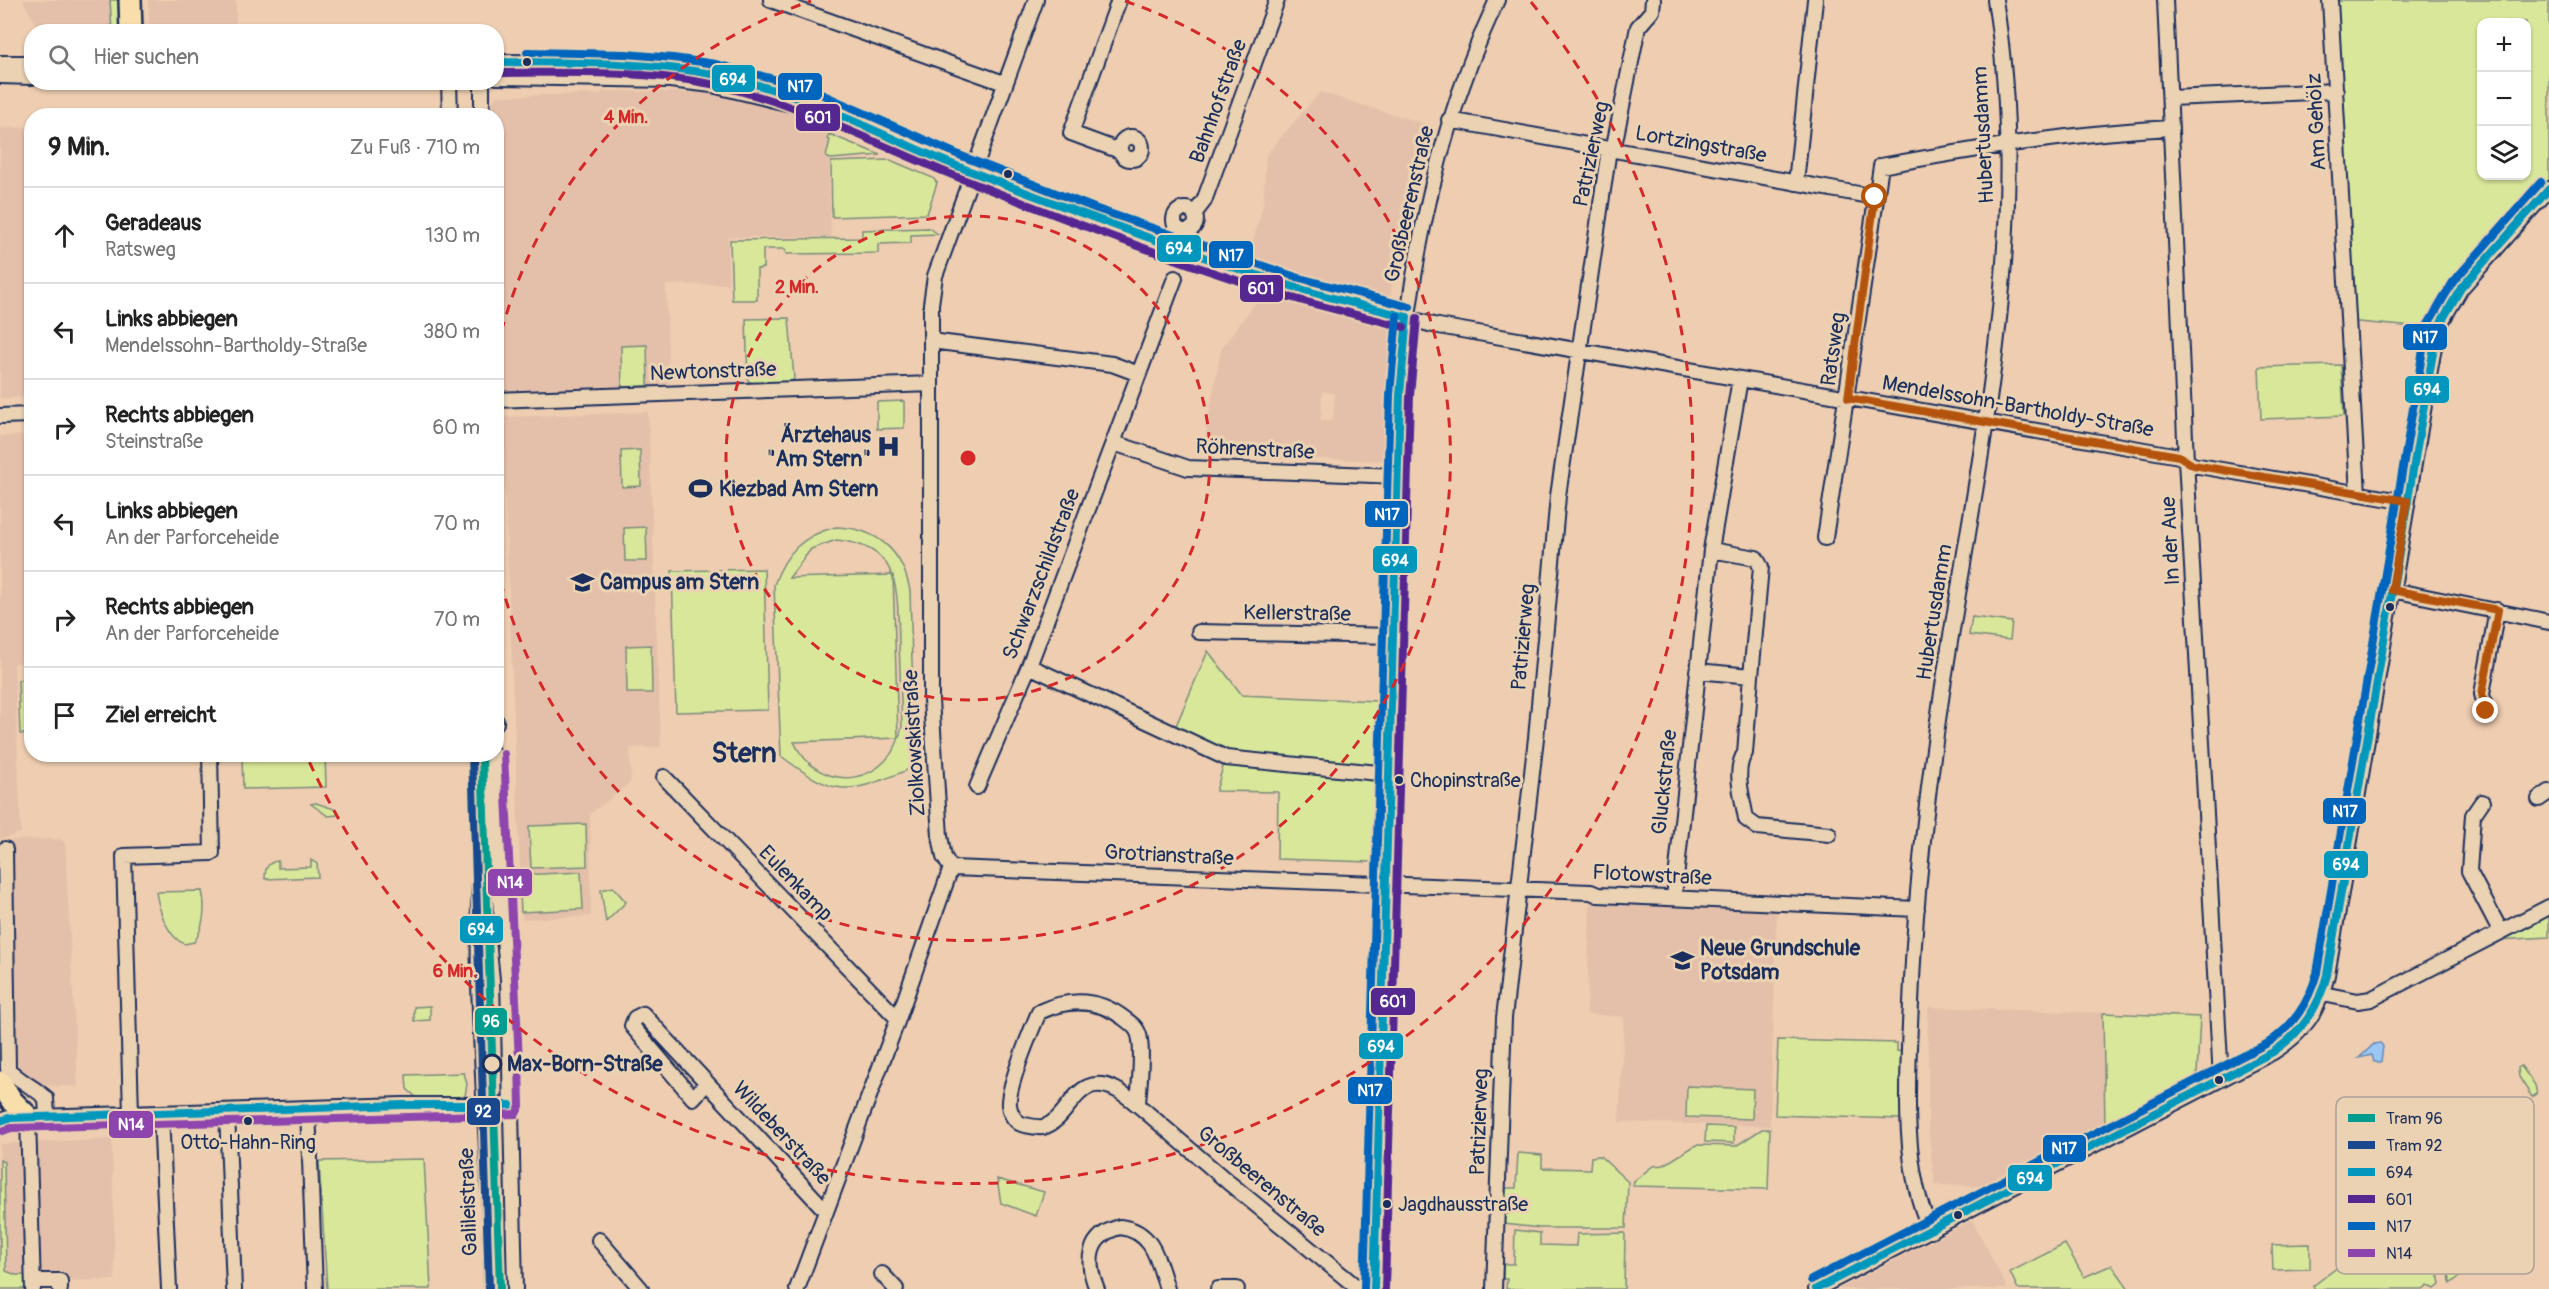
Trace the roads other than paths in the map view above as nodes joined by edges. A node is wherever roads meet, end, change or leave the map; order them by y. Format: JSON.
{"nodes":[{"id":1,"x":130,"y":0,"type":"edge"},
{"id":2,"x":771,"y":0,"type":"edge"},
{"id":3,"x":1036,"y":0,"type":"edge"},
{"id":4,"x":1119,"y":0,"type":"edge"},
{"id":5,"x":1277,"y":0,"type":"edge"},
{"id":6,"x":1497,"y":0,"type":"edge"},
{"id":7,"x":1653,"y":0,"type":"edge"},
{"id":8,"x":1815,"y":0,"type":"edge"},
{"id":9,"x":1995,"y":0,"type":"edge"},
{"id":10,"x":2165,"y":0,"type":"edge"},
{"id":11,"x":2330,"y":0,"type":"edge"},
{"id":12,"x":131,"y":24,"type":"edge"},
{"id":13,"x":504,"y":62,"type":"edge"},
{"id":14,"x":0,"y":63,"type":"edge"},
{"id":15,"x":24,"y":63,"type":"edge"},
{"id":16,"x":0,"y":76,"type":"edge"},
{"id":17,"x":24,"y":77,"type":"edge"},
{"id":18,"x":504,"y":78,"type":"edge"},
{"id":19,"x":1004,"y":83,"type":"junction"},
{"id":20,"x":449,"y":90,"type":"edge"},
{"id":21,"x":482,"y":90,"type":"edge"},
{"id":22,"x":2336,"y":91,"type":"junction"},
{"id":23,"x":2170,"y":98,"type":"junction"},
{"id":24,"x":450,"y":108,"type":"edge"},
{"id":25,"x":482,"y":108,"type":"edge"},
{"id":26,"x":844,"y":118,"type":"junction"},
{"id":27,"x":1449,"y":120,"type":"junction"},
{"id":28,"x":2171,"y":128,"type":"junction"},
{"id":29,"x":2008,"y":143,"type":"junction"},
{"id":30,"x":1611,"y":149,"type":"junction"},
{"id":31,"x":1120,"y":151,"type":"dead end"},
{"id":32,"x":972,"y":172,"type":"junction"},
{"id":33,"x":1796,"y":183,"type":"junction"},
{"id":34,"x":2549,"y":189,"type":"edge"},
{"id":35,"x":1875,"y":197,"type":"junction"},
{"id":36,"x":1194,"y":214,"type":"dead end"},
{"id":37,"x":1175,"y":278,"type":"dead end"},
{"id":38,"x":1407,"y":317,"type":"junction"},
{"id":39,"x":931,"y":341,"type":"junction"},
{"id":40,"x":1579,"y":350,"type":"junction"},
{"id":41,"x":1139,"y":374,"type":"junction"},
{"id":42,"x":1740,"y":379,"type":"junction"},
{"id":43,"x":931,"y":384,"type":"junction"},
{"id":44,"x":1848,"y":398,"type":"junction"},
{"id":45,"x":504,"y":400,"type":"edge"},
{"id":46,"x":24,"y":415,"type":"edge"},
{"id":47,"x":0,"y":416,"type":"edge"},
{"id":48,"x":1987,"y":421,"type":"junction"},
{"id":49,"x":1114,"y":443,"type":"junction"},
{"id":50,"x":2186,"y":460,"type":"junction"},
{"id":51,"x":1398,"y":476,"type":"junction"},
{"id":52,"x":2358,"y":494,"type":"junction"},
{"id":53,"x":2407,"y":501,"type":"junction"},
{"id":54,"x":1824,"y":538,"type":"dead end"},
{"id":55,"x":1711,"y":550,"type":"junction"},
{"id":56,"x":2392,"y":590,"type":"junction"},
{"id":57,"x":2498,"y":610,"type":"junction"},
{"id":58,"x":2549,"y":622,"type":"edge"},
{"id":59,"x":1199,"y":632,"type":"dead end"},
{"id":60,"x":1394,"y":636,"type":"junction"},
{"id":61,"x":1029,"y":666,"type":"junction"},
{"id":62,"x":1697,"y":671,"type":"junction"},
{"id":63,"x":1751,"y":676,"type":"junction"},
{"id":64,"x":2486,"y":711,"type":"dead end"},
{"id":65,"x":210,"y":762,"type":"edge"},
{"id":66,"x":476,"y":762,"type":"edge"},
{"id":67,"x":494,"y":762,"type":"edge"},
{"id":68,"x":1389,"y":774,"type":"junction"},
{"id":69,"x":664,"y":777,"type":"dead end"},
{"id":70,"x":977,"y":787,"type":"dead end"},
{"id":71,"x":2482,"y":802,"type":"dead end"},
{"id":72,"x":1829,"y":834,"type":"dead end"},
{"id":73,"x":5,"y":849,"type":"dead end"},
{"id":74,"x":951,"y":868,"type":"junction"},
{"id":75,"x":1385,"y":885,"type":"junction"},
{"id":76,"x":1518,"y":890,"type":"junction"},
{"id":77,"x":1674,"y":897,"type":"junction"},
{"id":78,"x":2549,"y":907,"type":"edge"},
{"id":79,"x":1917,"y":909,"type":"junction"},
{"id":80,"x":2501,"y":932,"type":"junction"},
{"id":81,"x":2323,"y":994,"type":"junction"},
{"id":82,"x":898,"y":1019,"type":"junction"},
{"id":83,"x":2221,"y":1079,"type":"junction"},
{"id":84,"x":0,"y":1082,"type":"edge"},
{"id":85,"x":707,"y":1083,"type":"junction"},
{"id":86,"x":484,"y":1105,"type":"junction"},
{"id":87,"x":510,"y":1105,"type":"junction"},
{"id":88,"x":1138,"y":1105,"type":"junction"},
{"id":89,"x":308,"y":1108,"type":"junction"},
{"id":90,"x":227,"y":1112,"type":"junction"},
{"id":91,"x":131,"y":1114,"type":"junction"},
{"id":92,"x":161,"y":1114,"type":"junction"},
{"id":93,"x":38,"y":1117,"type":"junction"},
{"id":94,"x":0,"y":1121,"type":"edge"},
{"id":95,"x":826,"y":1211,"type":"junction"},
{"id":96,"x":1931,"y":1231,"type":"junction"},
{"id":97,"x":599,"y":1240,"type":"dead end"},
{"id":98,"x":882,"y":1274,"type":"dead end"},
{"id":99,"x":33,"y":1285,"type":"edge"},
{"id":100,"x":60,"y":1289,"type":"edge"},
{"id":101,"x":169,"y":1289,"type":"edge"},
{"id":102,"x":234,"y":1289,"type":"edge"},
{"id":103,"x":315,"y":1289,"type":"edge"},
{"id":104,"x":492,"y":1289,"type":"edge"},
{"id":105,"x":515,"y":1289,"type":"edge"},
{"id":106,"x":641,"y":1289,"type":"edge"},
{"id":107,"x":797,"y":1289,"type":"edge"},
{"id":108,"x":896,"y":1289,"type":"edge"},
{"id":109,"x":1097,"y":1289,"type":"edge"},
{"id":110,"x":1167,"y":1289,"type":"edge"},
{"id":111,"x":1218,"y":1289,"type":"edge"},
{"id":112,"x":1237,"y":1289,"type":"edge"},
{"id":113,"x":1359,"y":1289,"type":"edge"},
{"id":114,"x":1374,"y":1289,"type":"edge"},
{"id":115,"x":1494,"y":1289,"type":"edge"},
{"id":116,"x":1816,"y":1289,"type":"edge"}],
"edges":[{"from":1,"to":12,"type":"highway"},
{"from":2,"to":19,"type":"street"},
{"from":3,"to":19,"type":"street","name":"Ziolkowskistraße"},
{"from":4,"to":31,"type":"street"},
{"from":5,"to":36,"type":"street","name":"Bahnhofstraße"},
{"from":6,"to":27,"type":"street","name":"Großbeerenstraße"},
{"from":7,"to":30,"type":"street","name":"Patrizierweg"},
{"from":8,"to":33,"type":"street"},
{"from":9,"to":29,"type":"street","name":"Hubertusdamm"},
{"from":10,"to":23,"type":"street","name":"In der Aue"},
{"from":11,"to":22,"type":"street","name":"Am Gehölz"},
{"from":13,"to":26,"type":"street"},
{"from":14,"to":15,"type":"street"},
{"from":16,"to":17,"type":"street"},
{"from":18,"to":26,"type":"street"},
{"from":19,"to":32,"type":"street","name":"Ziolkowskistraße"},
{"from":20,"to":24,"type":"street"},
{"from":21,"to":25,"type":"street"},
{"from":22,"to":23,"type":"street"},
{"from":22,"to":52,"type":"street","name":"Am Gehölz"},
{"from":23,"to":28,"type":"street","name":"In der Aue"},
{"from":26,"to":32,"type":"street","name":"Mendelssohn-Bartholdy-Straße"},
{"from":27,"to":30,"type":"street","name":"Lortzingstraße"},
{"from":27,"to":38,"type":"street","name":"Großbeerenstraße"},
{"from":28,"to":29,"type":"street"},
{"from":28,"to":50,"type":"street","name":"In der Aue"},
{"from":29,"to":35,"type":"street","name":"Ratsweg"},
{"from":29,"to":48,"type":"street","name":"Hubertusdamm"},
{"from":30,"to":33,"type":"street","name":"Lortzingstraße"},
{"from":30,"to":40,"type":"street","name":"Patrizierweg"},
{"from":32,"to":38,"type":"street","name":"Mendelssohn-Bartholdy-Straße"},
{"from":32,"to":39,"type":"street","name":"Ziolkowskistraße"},
{"from":33,"to":35,"type":"street","name":"Lortzingstraße"},
{"from":34,"to":53,"type":"street"},
{"from":35,"to":44,"type":"street","name":"Ratsweg"},
{"from":37,"to":41,"type":"street","name":"Schwarzschildstraße"},
{"from":38,"to":40,"type":"street","name":"Mendelssohn-Bartholdy-Straße"},
{"from":38,"to":51,"type":"street","name":"Großbeerenstraße"},
{"from":39,"to":41,"type":"street"},
{"from":39,"to":43,"type":"street","name":"Ziolkowskistraße"},
{"from":40,"to":42,"type":"street","name":"Mendelssohn-Bartholdy-Straße"},
{"from":40,"to":76,"type":"street","name":"Patrizierweg"},
{"from":41,"to":49,"type":"street","name":"Schwarzschildstraße"},
{"from":42,"to":44,"type":"street","name":"Mendelssohn-Bartholdy-Straße"},
{"from":42,"to":55,"type":"street","name":"Gluckstraße"},
{"from":43,"to":45,"type":"street","name":"Newtonstraße"},
{"from":43,"to":74,"type":"street","name":"Ziolkowskistraße"},
{"from":44,"to":48,"type":"street","name":"Mendelssohn-Bartholdy-Straße"},
{"from":44,"to":54,"type":"street","name":"Ratsweg"},
{"from":46,"to":47,"type":"street"},
{"from":48,"to":50,"type":"street","name":"Mendelssohn-Bartholdy-Straße"},
{"from":48,"to":79,"type":"street","name":"Hubertusdamm"},
{"from":49,"to":51,"type":"street","name":"Röhrenstraße"},
{"from":49,"to":61,"type":"street","name":"Schwarzschildstraße"},
{"from":50,"to":52,"type":"street","name":"Mendelssohn-Bartholdy-Straße"},
{"from":50,"to":83,"type":"street","name":"In der Aue"},
{"from":51,"to":60,"type":"street","name":"Großbeerenstraße"},
{"from":52,"to":53,"type":"street","name":"Mendelssohn-Bartholdy-Straße"},
{"from":53,"to":56,"type":"street"},
{"from":55,"to":62,"type":"street","name":"Gluckstraße"},
{"from":55,"to":63,"type":"street"},
{"from":56,"to":57,"type":"street"},
{"from":56,"to":81,"type":"street"},
{"from":57,"to":58,"type":"street"},
{"from":57,"to":64,"type":"street"},
{"from":59,"to":60,"type":"street","name":"Kellerstraße"},
{"from":60,"to":68,"type":"street","name":"Großbeerenstraße"},
{"from":61,"to":68,"type":"street"},
{"from":61,"to":70,"type":"street","name":"Schwarzschildstraße"},
{"from":62,"to":63,"type":"street"},
{"from":62,"to":77,"type":"street","name":"Gluckstraße"},
{"from":63,"to":72,"type":"street"},
{"from":65,"to":91,"type":"street"},
{"from":66,"to":86,"type":"street","name":"Galileistraße"},
{"from":67,"to":87,"type":"street"},
{"from":68,"to":75,"type":"street","name":"Großbeerenstraße"},
{"from":69,"to":82,"type":"street","name":"Eulenkamp"},
{"from":71,"to":80,"type":"street"},
{"from":73,"to":93,"type":"street"},
{"from":74,"to":75,"type":"street","name":"Grotrianstraße"},
{"from":74,"to":82,"type":"street"},
{"from":75,"to":76,"type":"street","name":"Flotowstraße"},
{"from":75,"to":114,"type":"street","name":"Großbeerenstraße"},
{"from":76,"to":77,"type":"street","name":"Flotowstraße"},
{"from":76,"to":115,"type":"street","name":"Patrizierweg"},
{"from":77,"to":79,"type":"street","name":"Flotowstraße"},
{"from":78,"to":80,"type":"street"},
{"from":79,"to":96,"type":"street","name":"Hubertusdamm"},
{"from":80,"to":81,"type":"street"},
{"from":81,"to":83,"type":"street"},
{"from":82,"to":95,"type":"street"},
{"from":83,"to":96,"type":"street"},
{"from":84,"to":93,"type":"highway"},
{"from":85,"to":85,"type":"street","name":"Wildeberstraße"},
{"from":85,"to":95,"type":"street","name":"Wildeberstraße"},
{"from":86,"to":87,"type":"street"},
{"from":86,"to":89,"type":"street"},
{"from":86,"to":104,"type":"street","name":"Galileistraße"},
{"from":87,"to":105,"type":"street"},
{"from":88,"to":88,"type":"street","name":"Großbeerenstraße"},
{"from":88,"to":113,"type":"street","name":"Großbeerenstraße"},
{"from":89,"to":90,"type":"street"},
{"from":89,"to":103,"type":"street"},
{"from":90,"to":92,"type":"street"},
{"from":90,"to":102,"type":"street"},
{"from":91,"to":92,"type":"street"},
{"from":91,"to":93,"type":"street"},
{"from":92,"to":101,"type":"street"},
{"from":93,"to":94,"type":"street"},
{"from":93,"to":99,"type":"street"},
{"from":95,"to":107,"type":"street"},
{"from":96,"to":116,"type":"street"},
{"from":97,"to":106,"type":"street"},
{"from":98,"to":108,"type":"street"},
{"from":99,"to":100,"type":"street"},
{"from":109,"to":110,"type":"street"},
{"from":111,"to":112,"type":"street"}]}
